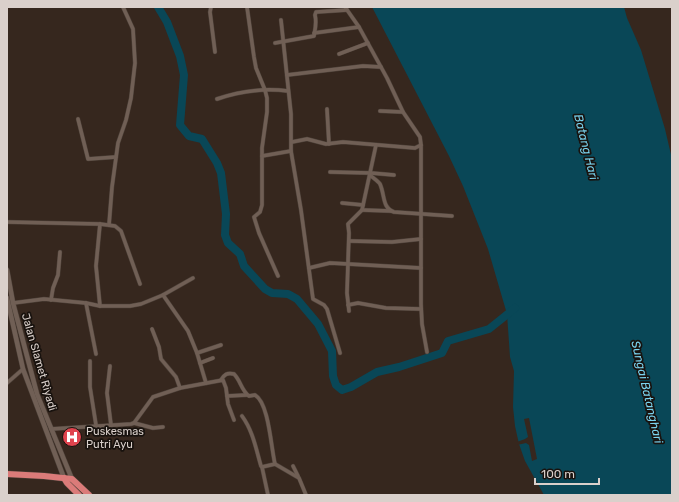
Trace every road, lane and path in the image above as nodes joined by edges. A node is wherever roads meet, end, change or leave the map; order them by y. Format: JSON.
{"nodes":[{"id":1,"x":123,"y":7,"type":"edge"},
{"id":2,"x":211,"y":7,"type":"edge"},
{"id":3,"x":247,"y":7,"type":"edge"},
{"id":4,"x":315,"y":7,"type":"edge"},
{"id":5,"x":346,"y":8,"type":"edge"},
{"id":6,"x":316,"y":13,"type":"junction"},
{"id":7,"x":280,"y":20,"type":"dead end"},
{"id":8,"x":359,"y":27,"type":"junction"},
{"id":9,"x":314,"y":33,"type":"junction"},
{"id":10,"x":284,"y":41,"type":"junction"},
{"id":11,"x":275,"y":43,"type":"dead end"},
{"id":12,"x":368,"y":43,"type":"junction"},
{"id":13,"x":216,"y":52,"type":"dead end"},
{"id":14,"x":339,"y":54,"type":"dead end"},
{"id":15,"x":381,"y":67,"type":"junction"},
{"id":16,"x":287,"y":75,"type":"junction"},
{"id":17,"x":265,"y":90,"type":"junction"},
{"id":18,"x":288,"y":91,"type":"junction"},
{"id":19,"x":217,"y":99,"type":"dead end"},
{"id":20,"x":327,"y":109,"type":"dead end"},
{"id":21,"x":380,"y":111,"type":"dead end"},
{"id":22,"x":403,"y":112,"type":"junction"},
{"id":23,"x":78,"y":119,"type":"dead end"},
{"id":24,"x":292,"y":142,"type":"junction"},
{"id":25,"x":329,"y":144,"type":"junction"},
{"id":26,"x":376,"y":145,"type":"junction"},
{"id":27,"x":422,"y":145,"type":"junction"},
{"id":28,"x":291,"y":151,"type":"junction"},
{"id":29,"x":262,"y":156,"type":"junction"},
{"id":30,"x":116,"y":157,"type":"junction"},
{"id":31,"x":330,"y":172,"type":"dead end"},
{"id":32,"x":370,"y":174,"type":"junction"},
{"id":33,"x":394,"y":175,"type":"dead end"},
{"id":34,"x":342,"y":203,"type":"dead end"},
{"id":35,"x":363,"y":205,"type":"junction"},
{"id":36,"x":362,"y":210,"type":"junction"},
{"id":37,"x":392,"y":211,"type":"junction"},
{"id":38,"x":421,"y":214,"type":"junction"},
{"id":39,"x":452,"y":216,"type":"dead end"},
{"id":40,"x":7,"y":222,"type":"edge"},
{"id":41,"x":100,"y":224,"type":"junction"},
{"id":42,"x":109,"y":225,"type":"junction"},
{"id":43,"x":421,"y":239,"type":"junction"},
{"id":44,"x":349,"y":241,"type":"junction"},
{"id":45,"x":60,"y":252,"type":"dead end"},
{"id":46,"x":348,"y":264,"type":"junction"},
{"id":47,"x":309,"y":268,"type":"junction"},
{"id":48,"x":421,"y":268,"type":"junction"},
{"id":49,"x":7,"y":270,"type":"edge"},
{"id":50,"x":278,"y":276,"type":"dead end"},
{"id":51,"x":193,"y":278,"type":"dead end"},
{"id":52,"x":140,"y":284,"type":"dead end"},
{"id":53,"x":163,"y":295,"type":"junction"},
{"id":54,"x":7,"y":298,"type":"edge"},
{"id":55,"x":51,"y":300,"type":"junction"},
{"id":56,"x":13,"y":302,"type":"junction"},
{"id":57,"x":86,"y":303,"type":"junction"},
{"id":58,"x":348,"y":305,"type":"junction"},
{"id":59,"x":100,"y":306,"type":"junction"},
{"id":60,"x":421,"y":309,"type":"junction"},
{"id":61,"x":349,"y":311,"type":"dead end"},
{"id":62,"x":18,"y":323,"type":"junction"},
{"id":63,"x":13,"y":325,"type":"junction"},
{"id":64,"x":152,"y":329,"type":"dead end"},
{"id":65,"x":221,"y":345,"type":"dead end"},
{"id":66,"x":427,"y":352,"type":"dead end"},
{"id":67,"x":197,"y":353,"type":"junction"},
{"id":68,"x":340,"y":353,"type":"dead end"},
{"id":69,"x":96,"y":354,"type":"dead end"},
{"id":70,"x":214,"y":358,"type":"dead end"},
{"id":71,"x":90,"y":361,"type":"dead end"},
{"id":72,"x":200,"y":363,"type":"junction"},
{"id":73,"x":110,"y":366,"type":"dead end"},
{"id":74,"x":23,"y":369,"type":"junction"},
{"id":75,"x":221,"y":380,"type":"junction"},
{"id":76,"x":7,"y":383,"type":"edge"},
{"id":77,"x":206,"y":383,"type":"junction"},
{"id":78,"x":180,"y":388,"type":"junction"},
{"id":79,"x":247,"y":395,"type":"junction"},
{"id":80,"x":227,"y":396,"type":"junction"},
{"id":81,"x":242,"y":416,"type":"dead end"},
{"id":82,"x":234,"y":420,"type":"dead end"},
{"id":83,"x":134,"y":422,"type":"junction"},
{"id":84,"x":111,"y":425,"type":"junction"},
{"id":85,"x":96,"y":426,"type":"junction"},
{"id":86,"x":163,"y":427,"type":"dead end"},
{"id":87,"x":51,"y":429,"type":"junction"},
{"id":88,"x":275,"y":464,"type":"junction"},
{"id":89,"x":293,"y":466,"type":"dead end"},
{"id":90,"x":262,"y":467,"type":"junction"},
{"id":91,"x":7,"y":474,"type":"edge"},
{"id":92,"x":64,"y":478,"type":"junction"},
{"id":93,"x":299,"y":478,"type":"junction"},
{"id":94,"x":72,"y":479,"type":"junction"},
{"id":95,"x":79,"y":495,"type":"edge"},
{"id":96,"x":89,"y":495,"type":"edge"},
{"id":97,"x":268,"y":495,"type":"edge"},
{"id":98,"x":306,"y":495,"type":"edge"}],
"edges":[{"from":1,"to":30,"type":"street"},
{"from":2,"to":13,"type":"street"},
{"from":3,"to":17,"type":"street"},
{"from":4,"to":6,"type":"street"},
{"from":5,"to":6,"type":"street"},
{"from":5,"to":8,"type":"street"},
{"from":6,"to":9,"type":"street"},
{"from":7,"to":10,"type":"street"},
{"from":8,"to":9,"type":"street"},
{"from":8,"to":12,"type":"street"},
{"from":9,"to":10,"type":"street"},
{"from":10,"to":11,"type":"street"},
{"from":10,"to":16,"type":"street"},
{"from":12,"to":14,"type":"street"},
{"from":12,"to":15,"type":"street"},
{"from":15,"to":16,"type":"street"},
{"from":15,"to":22,"type":"street"},
{"from":16,"to":18,"type":"street"},
{"from":17,"to":18,"type":"street"},
{"from":17,"to":19,"type":"street"},
{"from":17,"to":29,"type":"street"},
{"from":18,"to":24,"type":"street"},
{"from":20,"to":25,"type":"street"},
{"from":21,"to":22,"type":"street"},
{"from":22,"to":27,"type":"street"},
{"from":23,"to":30,"type":"street"},
{"from":24,"to":25,"type":"street"},
{"from":24,"to":28,"type":"street"},
{"from":25,"to":26,"type":"street"},
{"from":26,"to":27,"type":"street"},
{"from":26,"to":32,"type":"street"},
{"from":27,"to":38,"type":"street"},
{"from":28,"to":29,"type":"street"},
{"from":28,"to":47,"type":"street"},
{"from":29,"to":50,"type":"street"},
{"from":30,"to":42,"type":"street"},
{"from":31,"to":32,"type":"street"},
{"from":32,"to":33,"type":"street"},
{"from":32,"to":35,"type":"street"},
{"from":32,"to":37,"type":"street"},
{"from":34,"to":35,"type":"street"},
{"from":35,"to":36,"type":"street"},
{"from":36,"to":37,"type":"street"},
{"from":36,"to":44,"type":"street"},
{"from":37,"to":38,"type":"street"},
{"from":38,"to":39,"type":"street"},
{"from":38,"to":43,"type":"street"},
{"from":40,"to":41,"type":"street"},
{"from":41,"to":42,"type":"street"},
{"from":41,"to":59,"type":"street"},
{"from":42,"to":52,"type":"street"},
{"from":43,"to":44,"type":"street"},
{"from":43,"to":48,"type":"street"},
{"from":44,"to":46,"type":"street"},
{"from":45,"to":55,"type":"street"},
{"from":46,"to":47,"type":"street"},
{"from":46,"to":48,"type":"street"},
{"from":46,"to":58,"type":"street"},
{"from":47,"to":68,"type":"street"},
{"from":48,"to":60,"type":"street"},
{"from":49,"to":56,"type":"main road","name":"Jalan Slamet Riyadi"},
{"from":51,"to":53,"type":"street"},
{"from":53,"to":59,"type":"street"},
{"from":53,"to":67,"type":"street"},
{"from":54,"to":63,"type":"main road","name":"Jalan Slamet Riyadi"},
{"from":55,"to":56,"type":"street"},
{"from":55,"to":57,"type":"street"},
{"from":56,"to":62,"type":"main road","name":"Jalan Slamet Riyadi"},
{"from":57,"to":59,"type":"street"},
{"from":57,"to":69,"type":"street"},
{"from":58,"to":60,"type":"street"},
{"from":58,"to":61,"type":"street"},
{"from":60,"to":66,"type":"street"},
{"from":62,"to":63,"type":"main road"},
{"from":62,"to":87,"type":"main road","name":"Jalan Slamet Riyadi"},
{"from":63,"to":74,"type":"main road","name":"Jalan Slamet Riyadi"},
{"from":64,"to":78,"type":"street"},
{"from":65,"to":67,"type":"street"},
{"from":67,"to":72,"type":"street"},
{"from":70,"to":72,"type":"street"},
{"from":71,"to":85,"type":"street"},
{"from":72,"to":77,"type":"street"},
{"from":73,"to":84,"type":"street"},
{"from":74,"to":76,"type":"street"},
{"from":74,"to":92,"type":"main road","name":"Jalan Slamet Riyadi"},
{"from":75,"to":77,"type":"street"},
{"from":75,"to":79,"type":"street"},
{"from":75,"to":80,"type":"street"},
{"from":77,"to":78,"type":"street"},
{"from":78,"to":83,"type":"street"},
{"from":79,"to":80,"type":"street"},
{"from":79,"to":88,"type":"street"},
{"from":80,"to":82,"type":"street"},
{"from":81,"to":90,"type":"street"},
{"from":83,"to":84,"type":"street"},
{"from":83,"to":86,"type":"street"},
{"from":84,"to":85,"type":"street"},
{"from":85,"to":87,"type":"street"},
{"from":87,"to":94,"type":"main road","name":"Jalan Slamet Riyadi"},
{"from":88,"to":90,"type":"street"},
{"from":88,"to":93,"type":"street"},
{"from":89,"to":93,"type":"street"},
{"from":90,"to":97,"type":"street"},
{"from":91,"to":92,"type":"highway"},
{"from":92,"to":94,"type":"highway"},
{"from":92,"to":95,"type":"highway"},
{"from":93,"to":98,"type":"street"},
{"from":94,"to":96,"type":"highway"}]}
